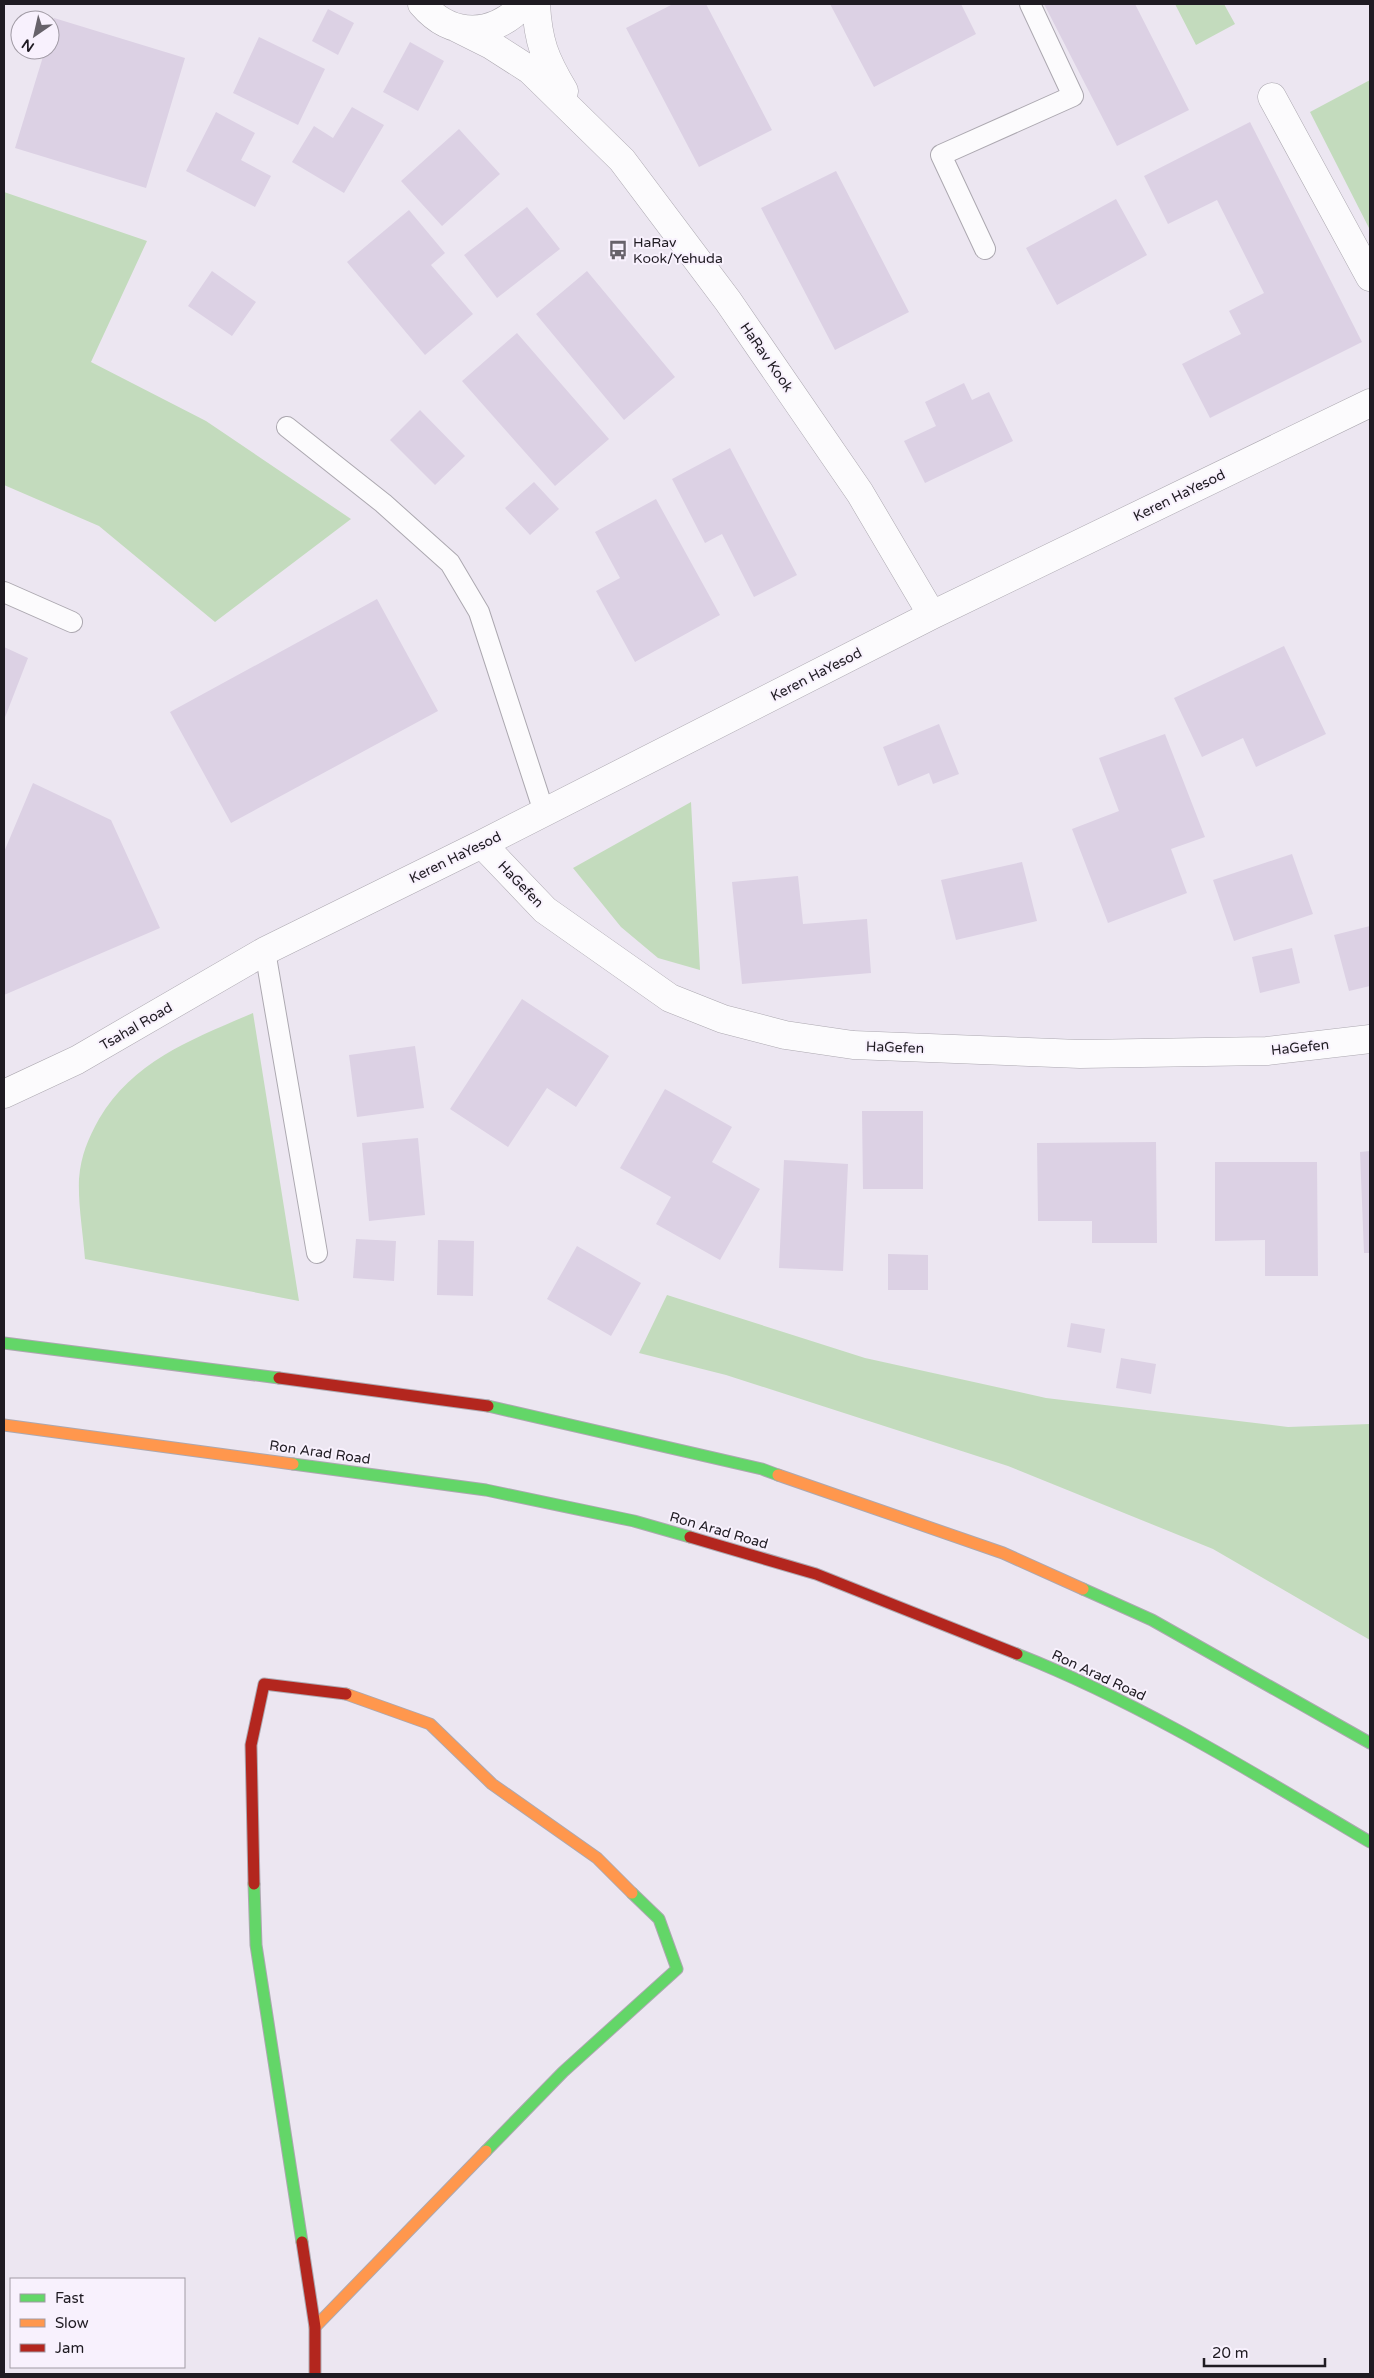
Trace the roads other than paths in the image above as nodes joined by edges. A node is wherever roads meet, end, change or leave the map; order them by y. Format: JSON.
{"nodes":[{"id":1,"x":422,"y":4,"type":"edge"},
{"id":2,"x":524,"y":4,"type":"edge"},
{"id":3,"x":536,"y":4,"type":"edge"},
{"id":4,"x":1030,"y":4,"type":"edge"},
{"id":5,"x":457,"y":28,"type":"junction"},
{"id":6,"x":1272,"y":96,"type":"dead end"},
{"id":7,"x":579,"y":116,"type":"junction"},
{"id":8,"x":985,"y":249,"type":"dead end"},
{"id":9,"x":1370,"y":277,"type":"edge"},
{"id":10,"x":1370,"y":403,"type":"edge"},
{"id":11,"x":287,"y":427,"type":"dead end"},
{"id":12,"x":4,"y":592,"type":"edge"},
{"id":13,"x":932,"y":615,"type":"junction"},
{"id":14,"x":72,"y":622,"type":"dead end"},
{"id":15,"x":544,"y":812,"type":"junction"},
{"id":16,"x":482,"y":844,"type":"junction"},
{"id":17,"x":265,"y":951,"type":"junction"},
{"id":18,"x":1370,"y":1040,"type":"edge"},
{"id":19,"x":4,"y":1094,"type":"edge"},
{"id":20,"x":317,"y":1253,"type":"dead end"},
{"id":21,"x":4,"y":1343,"type":"edge"},
{"id":22,"x":4,"y":1425,"type":"edge"},
{"id":23,"x":1370,"y":1743,"type":"edge"},
{"id":24,"x":1370,"y":1842,"type":"edge"},
{"id":25,"x":315,"y":2327,"type":"junction"},
{"id":26,"x":316,"y":2374,"type":"edge"}],
"edges":[{"from":1,"to":5,"type":"street","name":"HaRav Kook"},
{"from":2,"to":5,"type":"street"},
{"from":3,"to":7,"type":"street","name":"HaRav Kook"},
{"from":4,"to":8,"type":"lane"},
{"from":5,"to":7,"type":"street","name":"HaRav Kook"},
{"from":6,"to":9,"type":"street"},
{"from":7,"to":13,"type":"street","name":"HaRav Kook"},
{"from":10,"to":13,"type":"street","name":"Keren HaYesod"},
{"from":11,"to":15,"type":"lane"},
{"from":12,"to":14,"type":"lane"},
{"from":13,"to":15,"type":"street","name":"Keren HaYesod"},
{"from":15,"to":16,"type":"street","name":"Keren HaYesod"},
{"from":16,"to":17,"type":"street","name":"Keren HaYesod"},
{"from":16,"to":18,"type":"street","name":"HaGefen"},
{"from":17,"to":19,"type":"street","name":"Tsahal Road"},
{"from":17,"to":20,"type":"lane"},
{"from":21,"to":23,"type":"main road"},
{"from":22,"to":24,"type":"main road","name":"Ron Arad Road"},
{"from":25,"to":25,"type":"main road"},
{"from":25,"to":26,"type":"main road"}]}
